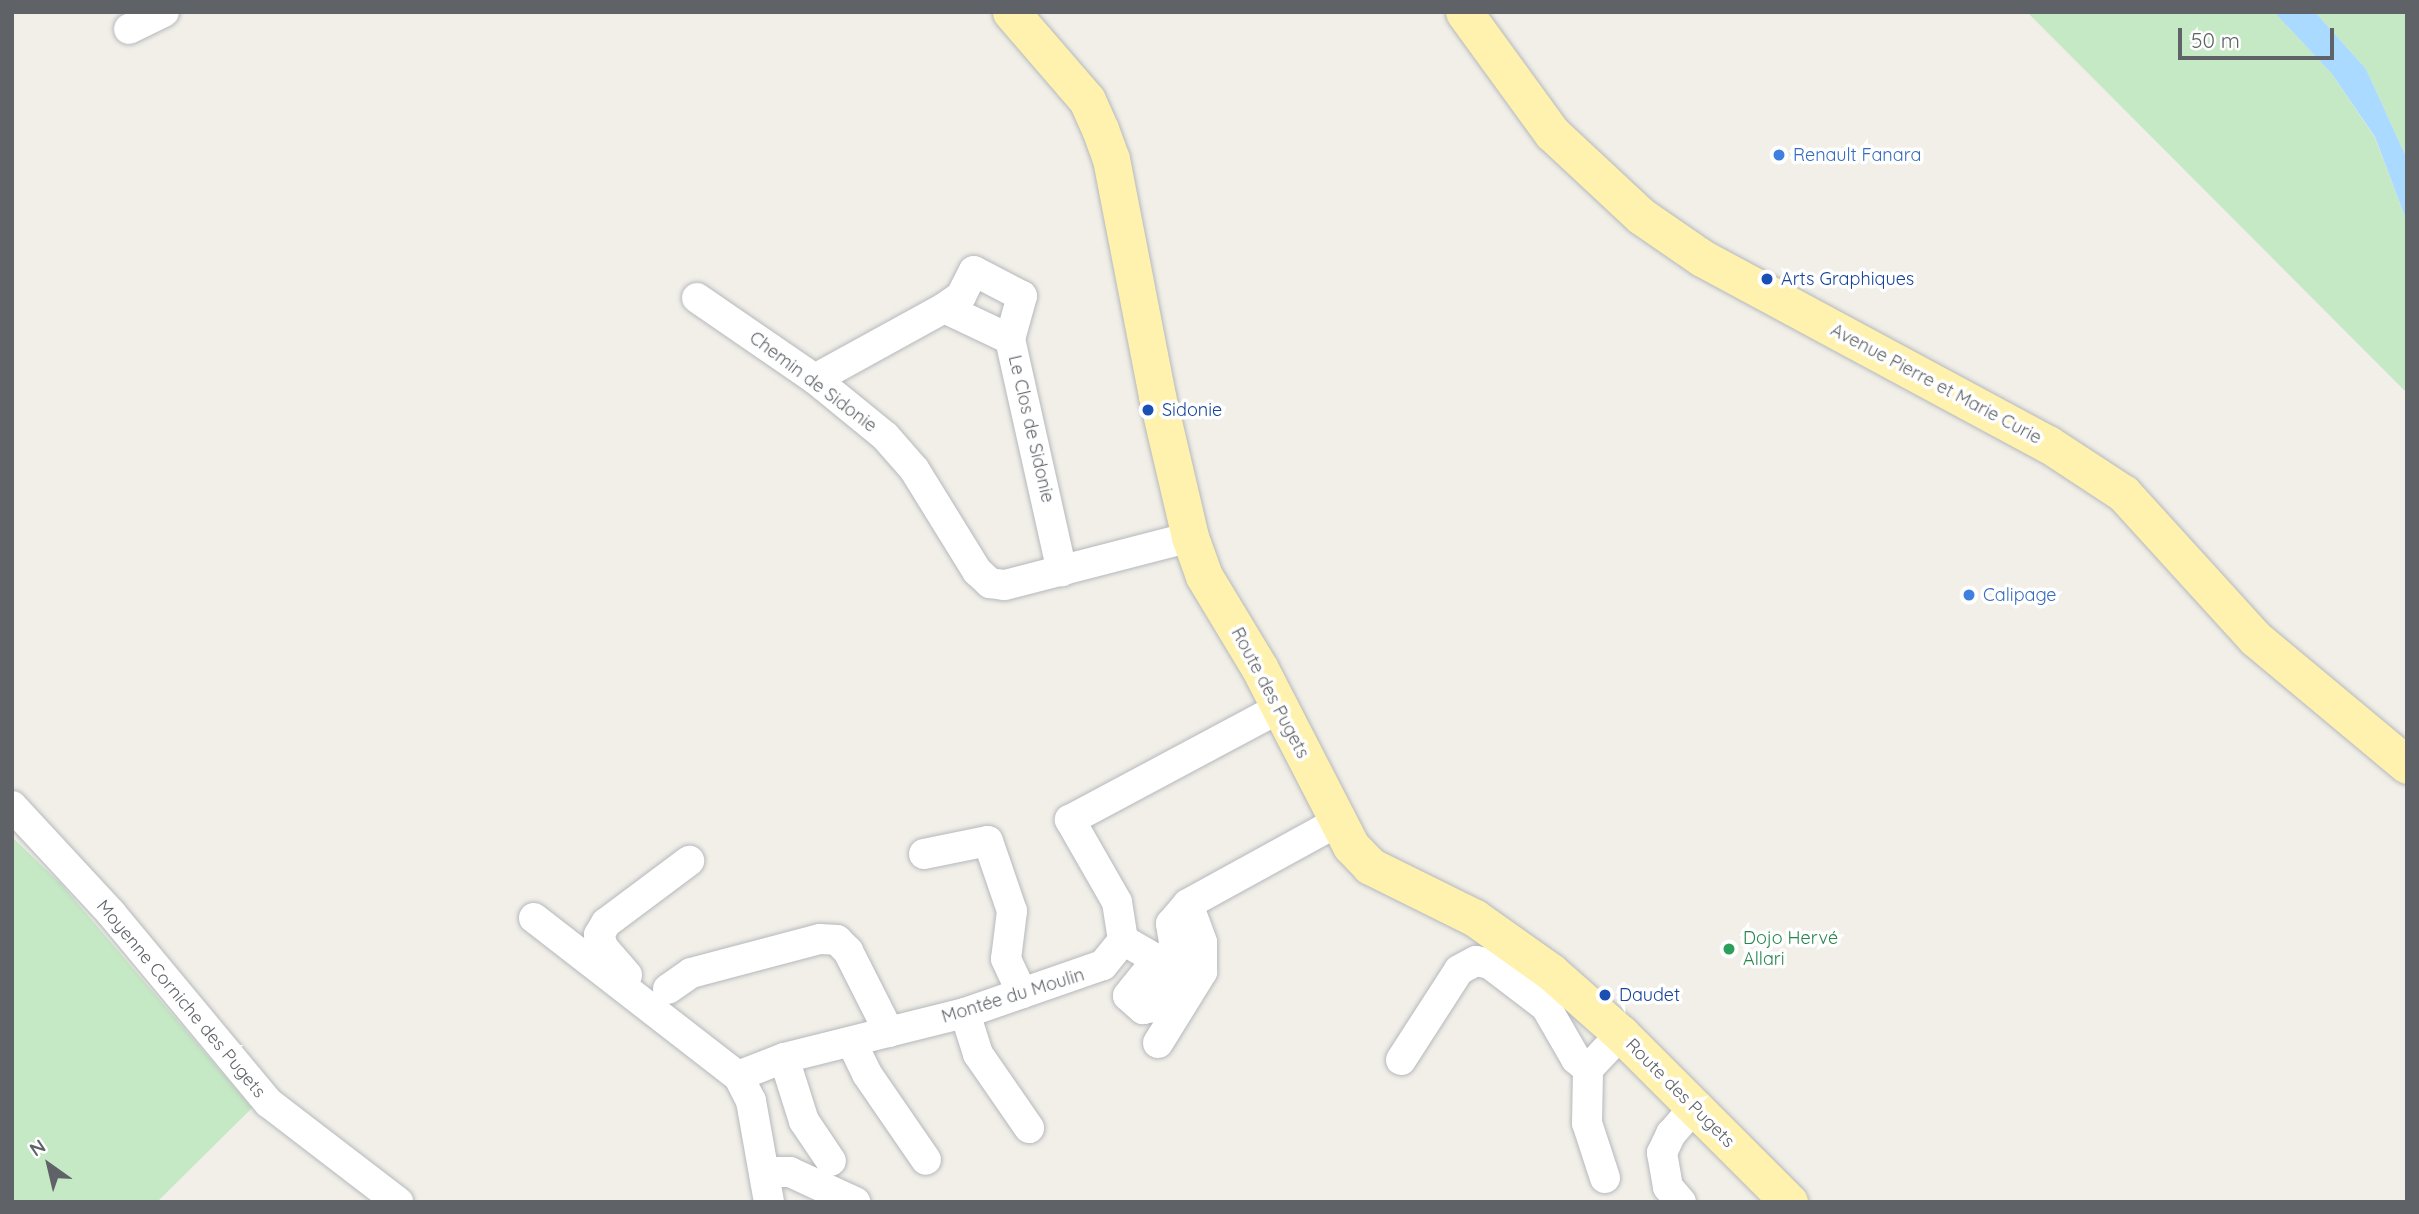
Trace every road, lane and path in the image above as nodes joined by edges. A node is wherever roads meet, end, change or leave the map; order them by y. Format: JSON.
{"nodes":[{"id":1,"x":164,"y":12,"type":"edge"},
{"id":2,"x":1011,"y":12,"type":"edge"},
{"id":3,"x":1464,"y":12,"type":"edge"},
{"id":4,"x":129,"y":29,"type":"dead end"},
{"id":5,"x":697,"y":298,"type":"dead end"},
{"id":6,"x":944,"y":308,"type":"junction"},
{"id":7,"x":1010,"y":339,"type":"junction"},
{"id":8,"x":815,"y":379,"type":"junction"},
{"id":9,"x":1190,"y":537,"type":"junction"},
{"id":10,"x":1062,"y":571,"type":"junction"},
{"id":11,"x":1280,"y":708,"type":"junction"},
{"id":12,"x":2407,"y":765,"type":"edge"},
{"id":13,"x":12,"y":806,"type":"edge"},
{"id":14,"x":1337,"y":822,"type":"junction"},
{"id":15,"x":924,"y":854,"type":"dead end"},
{"id":16,"x":689,"y":861,"type":"dead end"},
{"id":17,"x":1188,"y":904,"type":"junction"},
{"id":18,"x":534,"y":918,"type":"dead end"},
{"id":19,"x":1123,"y":940,"type":"junction"},
{"id":20,"x":668,"y":989,"type":"dead end"},
{"id":21,"x":1021,"y":994,"type":"junction"},
{"id":22,"x":631,"y":996,"type":"junction"},
{"id":23,"x":965,"y":1013,"type":"junction"},
{"id":24,"x":889,"y":1032,"type":"junction"},
{"id":25,"x":1621,"y":1034,"type":"junction"},
{"id":26,"x":852,"y":1043,"type":"junction"},
{"id":27,"x":1158,"y":1043,"type":"dead end"},
{"id":28,"x":784,"y":1058,"type":"junction"},
{"id":29,"x":1401,"y":1060,"type":"dead end"},
{"id":30,"x":1588,"y":1069,"type":"junction"},
{"id":31,"x":738,"y":1076,"type":"junction"},
{"id":32,"x":1694,"y":1108,"type":"junction"},
{"id":33,"x":1029,"y":1128,"type":"dead end"},
{"id":34,"x":926,"y":1160,"type":"dead end"},
{"id":35,"x":831,"y":1161,"type":"dead end"},
{"id":36,"x":764,"y":1172,"type":"junction"},
{"id":37,"x":1605,"y":1178,"type":"dead end"},
{"id":38,"x":398,"y":1202,"type":"edge"},
{"id":39,"x":769,"y":1202,"type":"edge"},
{"id":40,"x":855,"y":1202,"type":"edge"},
{"id":41,"x":1681,"y":1202,"type":"edge"},
{"id":42,"x":1789,"y":1202,"type":"edge"}],
"edges":[{"from":1,"to":4,"type":"street"},
{"from":2,"to":9,"type":"main road","name":"Route des Pugets"},
{"from":3,"to":12,"type":"main road","name":"Avenue Pierre et Marie Curie"},
{"from":5,"to":8,"type":"street","name":"Chemin de Sidonie"},
{"from":6,"to":7,"type":"street","name":"Le Clos de Sidonie"},
{"from":6,"to":7,"type":"street"},
{"from":6,"to":8,"type":"street"},
{"from":7,"to":10,"type":"street","name":"Le Clos de Sidonie"},
{"from":8,"to":10,"type":"street","name":"Chemin de Sidonie"},
{"from":9,"to":10,"type":"street","name":"Chemin de Sidonie"},
{"from":9,"to":11,"type":"main road","name":"Route des Pugets"},
{"from":11,"to":14,"type":"main road","name":"Route des Pugets"},
{"from":11,"to":19,"type":"street"},
{"from":13,"to":38,"type":"street","name":"Moyenne Corniche des Pugets"},
{"from":14,"to":17,"type":"street"},
{"from":14,"to":25,"type":"main road","name":"Route des Pugets"},
{"from":15,"to":21,"type":"street"},
{"from":16,"to":22,"type":"street"},
{"from":17,"to":19,"type":"street"},
{"from":17,"to":27,"type":"street"},
{"from":18,"to":22,"type":"street"},
{"from":19,"to":21,"type":"street","name":"Montée du Moulin"},
{"from":20,"to":24,"type":"street"},
{"from":21,"to":23,"type":"street","name":"Montée du Moulin"},
{"from":22,"to":31,"type":"street"},
{"from":23,"to":24,"type":"street","name":"Montée du Moulin"},
{"from":23,"to":33,"type":"street"},
{"from":24,"to":26,"type":"street","name":"Montée du Moulin"},
{"from":25,"to":30,"type":"street"},
{"from":25,"to":32,"type":"main road","name":"Route des Pugets"},
{"from":26,"to":28,"type":"street","name":"Montée du Moulin"},
{"from":26,"to":34,"type":"street"},
{"from":28,"to":31,"type":"street","name":"Montée du Moulin"},
{"from":28,"to":35,"type":"street"},
{"from":29,"to":30,"type":"street"},
{"from":30,"to":37,"type":"street"},
{"from":31,"to":36,"type":"street"},
{"from":32,"to":41,"type":"street"},
{"from":32,"to":42,"type":"main road","name":"Route des Pugets"},
{"from":36,"to":39,"type":"street"},
{"from":36,"to":40,"type":"street"}]}
